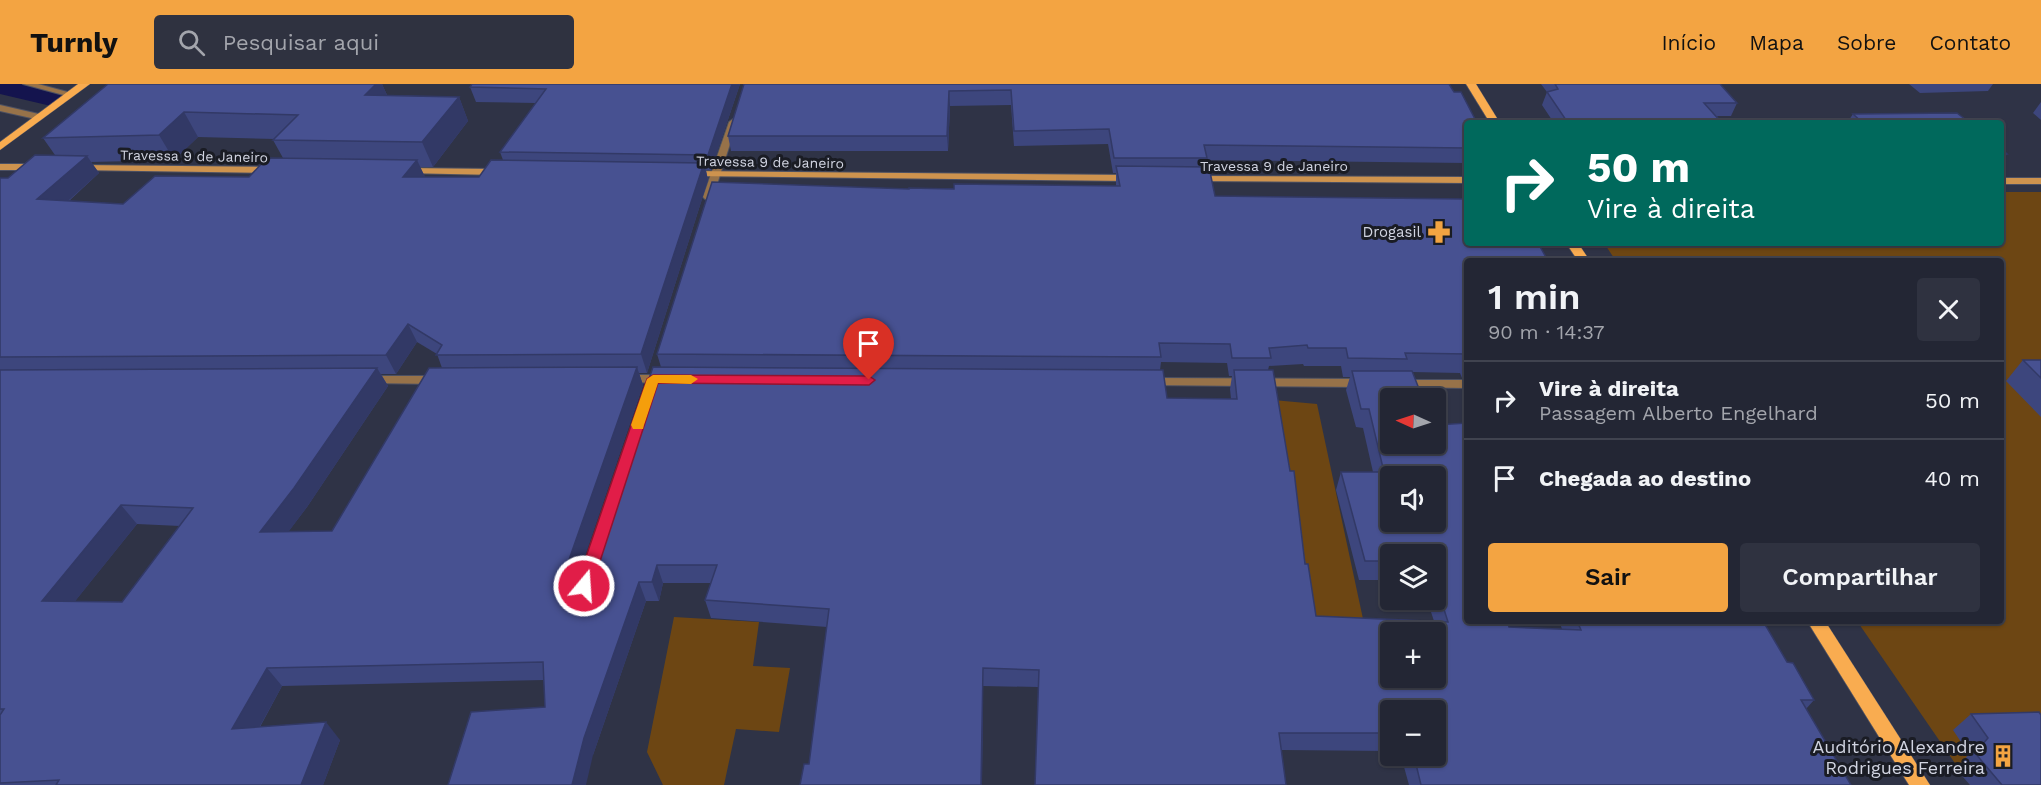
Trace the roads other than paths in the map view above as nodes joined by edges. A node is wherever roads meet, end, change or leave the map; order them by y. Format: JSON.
{"nodes":[{"id":1,"x":27,"y":84,"type":"edge"},
{"id":2,"x":85,"y":84,"type":"edge"},
{"id":3,"x":1471,"y":84,"type":"edge"},
{"id":4,"x":71,"y":94,"type":"junction"},
{"id":5,"x":0,"y":108,"type":"edge"},
{"id":6,"x":736,"y":110,"type":"edge"},
{"id":7,"x":40,"y":117,"type":"junction"},
{"id":8,"x":1493,"y":120,"type":"edge"},
{"id":9,"x":0,"y":147,"type":"edge"},
{"id":10,"x":0,"y":167,"type":"edge"},
{"id":11,"x":48,"y":168,"type":"edge"},
{"id":12,"x":72,"y":168,"type":"edge"},
{"id":13,"x":286,"y":170,"type":"edge"},
{"id":14,"x":394,"y":171,"type":"edge"},
{"id":15,"x":513,"y":172,"type":"edge"},
{"id":16,"x":680,"y":174,"type":"edge"},
{"id":17,"x":716,"y":174,"type":"junction"},
{"id":18,"x":1136,"y":178,"type":"edge"},
{"id":19,"x":1183,"y":179,"type":"edge"},
{"id":20,"x":1464,"y":180,"type":"edge"},
{"id":21,"x":2004,"y":181,"type":"edge"},
{"id":22,"x":2041,"y":181,"type":"edge"},
{"id":23,"x":705,"y":207,"type":"edge"},
{"id":24,"x":618,"y":379,"type":"edge"},
{"id":25,"x":677,"y":379,"type":"edge"},
{"id":26,"x":356,"y":380,"type":"edge"},
{"id":27,"x":451,"y":380,"type":"edge"},
{"id":28,"x":1132,"y":382,"type":"edge"},
{"id":29,"x":1371,"y":383,"type":"edge"},
{"id":30,"x":1395,"y":384,"type":"edge"},
{"id":31,"x":1464,"y":384,"type":"edge"},
{"id":32,"x":1818,"y":624,"type":"edge"},
{"id":33,"x":1920,"y":785,"type":"edge"}],
"edges":[{"from":1,"to":4,"type":"street"},
{"from":2,"to":4,"type":"main road"},
{"from":3,"to":8,"type":"main road"},
{"from":4,"to":7,"type":"main road"},
{"from":5,"to":7,"type":"street"},
{"from":6,"to":17,"type":"street"},
{"from":7,"to":9,"type":"main road"},
{"from":10,"to":11,"type":"main road"},
{"from":12,"to":13,"type":"main road","name":"Travessa 9 de Janeiro"},
{"from":14,"to":15,"type":"main road"},
{"from":16,"to":17,"type":"main road","name":"Travessa 9 de Janeiro"},
{"from":17,"to":18,"type":"main road","name":"Travessa 9 de Janeiro"},
{"from":17,"to":23,"type":"street"},
{"from":19,"to":20,"type":"main road","name":"Travessa 9 de Janeiro"},
{"from":21,"to":22,"type":"main road"},
{"from":24,"to":25,"type":"street"},
{"from":26,"to":27,"type":"street"},
{"from":28,"to":29,"type":"street"},
{"from":30,"to":31,"type":"street"},
{"from":32,"to":33,"type":"main road"}]}
